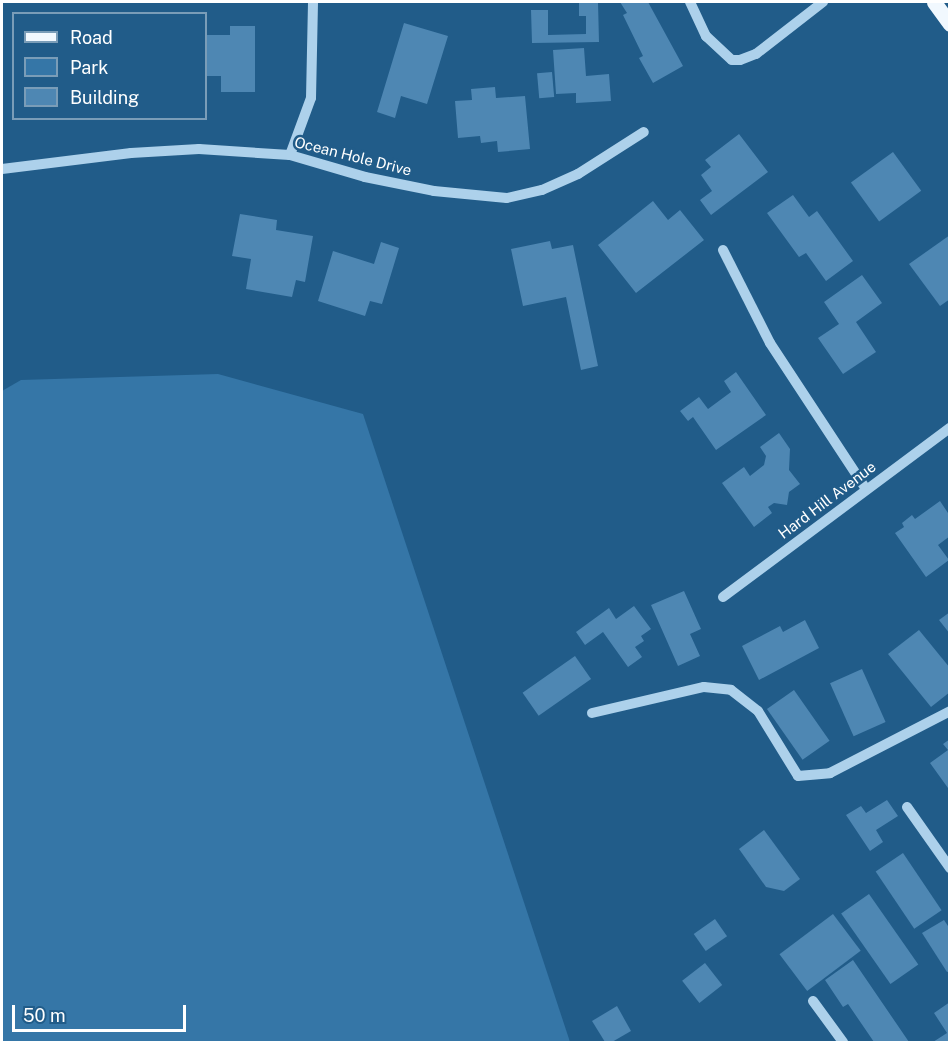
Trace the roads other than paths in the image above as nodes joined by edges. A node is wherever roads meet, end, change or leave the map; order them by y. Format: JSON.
{"nodes":[{"id":1,"x":314,"y":2,"type":"edge"},
{"id":2,"x":690,"y":2,"type":"edge"},
{"id":3,"x":823,"y":2,"type":"edge"},
{"id":4,"x":934,"y":2,"type":"edge"},
{"id":5,"x":950,"y":24,"type":"edge"},
{"id":6,"x":644,"y":132,"type":"dead end"},
{"id":7,"x":290,"y":155,"type":"junction"},
{"id":8,"x":2,"y":169,"type":"edge"},
{"id":9,"x":723,"y":250,"type":"dead end"},
{"id":10,"x":950,"y":428,"type":"edge"},
{"id":11,"x":866,"y":489,"type":"junction"},
{"id":12,"x":723,"y":597,"type":"dead end"},
{"id":13,"x":950,"y":711,"type":"edge"},
{"id":14,"x":592,"y":713,"type":"dead end"},
{"id":15,"x":907,"y":807,"type":"dead end"},
{"id":16,"x":950,"y":868,"type":"edge"},
{"id":17,"x":813,"y":1001,"type":"dead end"},
{"id":18,"x":843,"y":1042,"type":"edge"}],
"edges":[{"from":1,"to":7,"type":"street"},
{"from":2,"to":3,"type":"street"},
{"from":4,"to":5,"type":"main road"},
{"from":6,"to":7,"type":"street","name":"Ocean Hole Drive"},
{"from":7,"to":8,"type":"street","name":"Ocean Hole Drive"},
{"from":9,"to":11,"type":"street"},
{"from":10,"to":11,"type":"street","name":"Hard Hill Avenue"},
{"from":11,"to":12,"type":"street","name":"Hard Hill Avenue"},
{"from":13,"to":14,"type":"street"},
{"from":15,"to":16,"type":"street"},
{"from":17,"to":18,"type":"street"}]}
